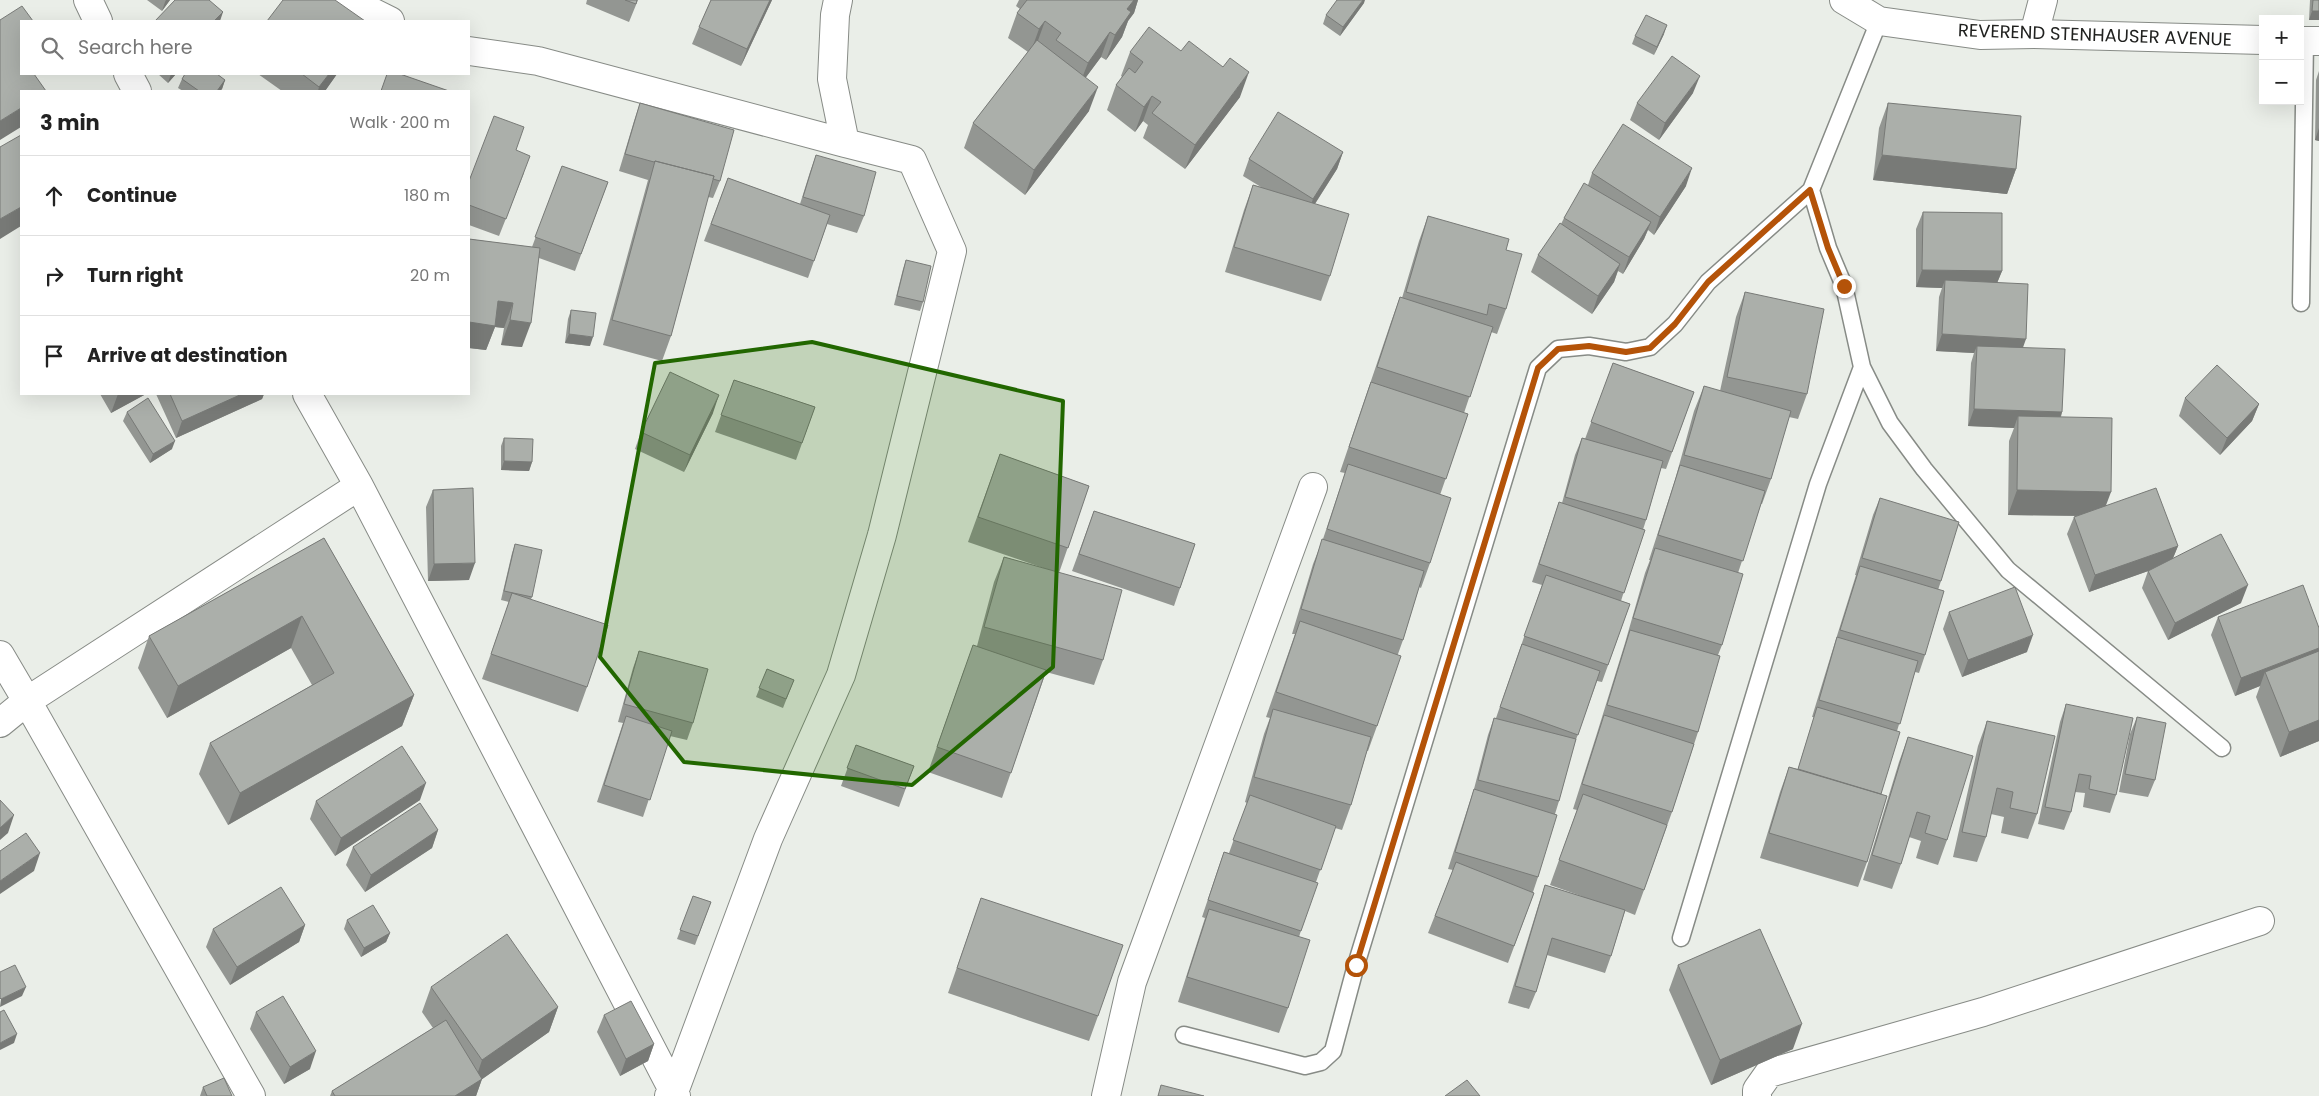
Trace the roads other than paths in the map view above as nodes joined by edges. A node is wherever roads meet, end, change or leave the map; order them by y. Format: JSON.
{"nodes":[{"id":1,"x":88,"y":0,"type":"edge"},
{"id":2,"x":348,"y":0,"type":"edge"},
{"id":3,"x":838,"y":0,"type":"edge"},
{"id":4,"x":1844,"y":0,"type":"edge"},
{"id":5,"x":2043,"y":0,"type":"edge"},
{"id":6,"x":98,"y":20,"type":"edge"},
{"id":7,"x":388,"y":20,"type":"edge"},
{"id":8,"x":1879,"y":21,"type":"junction"},
{"id":9,"x":2034,"y":34,"type":"junction"},
{"id":10,"x":2259,"y":40,"type":"edge"},
{"id":11,"x":2308,"y":41,"type":"edge"},
{"id":12,"x":470,"y":52,"type":"edge"},
{"id":13,"x":129,"y":75,"type":"edge"},
{"id":14,"x":136,"y":90,"type":"edge"},
{"id":15,"x":845,"y":144,"type":"junction"},
{"id":16,"x":1810,"y":190,"type":"junction"},
{"id":17,"x":2301,"y":303,"type":"dead end"},
{"id":18,"x":1862,"y":367,"type":"junction"},
{"id":19,"x":308,"y":395,"type":"edge"},
{"id":20,"x":359,"y":486,"type":"junction"},
{"id":21,"x":1313,"y":488,"type":"dead end"},
{"id":22,"x":0,"y":654,"type":"edge"},
{"id":23,"x":27,"y":701,"type":"junction"},
{"id":24,"x":0,"y":723,"type":"edge"},
{"id":25,"x":2222,"y":748,"type":"dead end"},
{"id":26,"x":2260,"y":921,"type":"dead end"},
{"id":27,"x":1680,"y":938,"type":"dead end"},
{"id":28,"x":1184,"y":1035,"type":"dead end"},
{"id":29,"x":673,"y":1094,"type":"edge"},
{"id":30,"x":251,"y":1096,"type":"edge"},
{"id":31,"x":1106,"y":1096,"type":"edge"},
{"id":32,"x":1757,"y":1096,"type":"edge"}],
"edges":[{"from":1,"to":6,"type":"street"},
{"from":2,"to":7,"type":"street"},
{"from":3,"to":15,"type":"street"},
{"from":4,"to":8,"type":"street","name":"REVEREND STENHAUSER AVENUE"},
{"from":5,"to":9,"type":"street"},
{"from":8,"to":9,"type":"street","name":"REVEREND STENHAUSER AVENUE"},
{"from":8,"to":16,"type":"lane"},
{"from":9,"to":10,"type":"street","name":"REVEREND STENHAUSER AVENUE"},
{"from":11,"to":17,"type":"lane"},
{"from":12,"to":15,"type":"street"},
{"from":13,"to":14,"type":"street"},
{"from":15,"to":29,"type":"street"},
{"from":16,"to":18,"type":"lane"},
{"from":16,"to":28,"type":"lane"},
{"from":18,"to":25,"type":"lane"},
{"from":18,"to":27,"type":"lane"},
{"from":19,"to":20,"type":"street"},
{"from":20,"to":23,"type":"street"},
{"from":20,"to":29,"type":"street"},
{"from":21,"to":31,"type":"street"},
{"from":22,"to":23,"type":"street"},
{"from":23,"to":24,"type":"street"},
{"from":23,"to":30,"type":"street"},
{"from":26,"to":32,"type":"street"}]}
